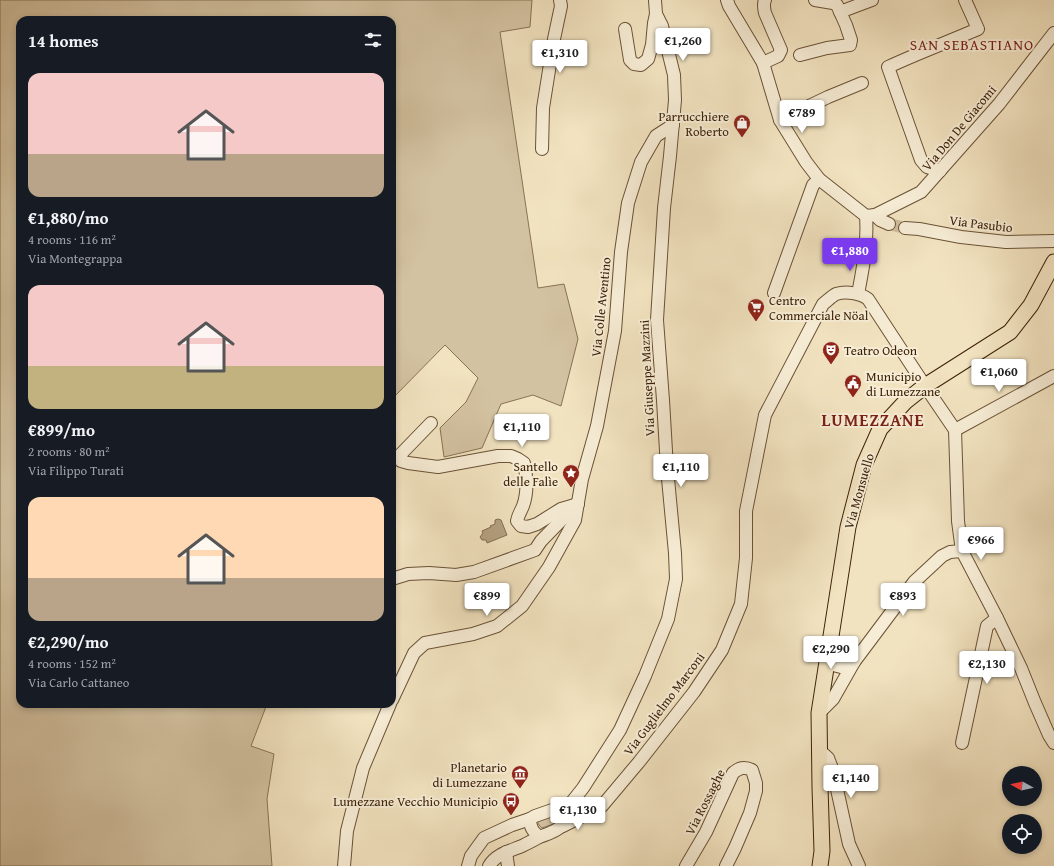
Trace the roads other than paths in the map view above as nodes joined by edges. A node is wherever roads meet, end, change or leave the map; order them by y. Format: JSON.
{"nodes":[{"id":1,"x":560,"y":0,"type":"edge"},
{"id":2,"x":654,"y":0,"type":"edge"},
{"id":3,"x":727,"y":0,"type":"edge"},
{"id":4,"x":766,"y":0,"type":"edge"},
{"id":5,"x":815,"y":0,"type":"edge"},
{"id":6,"x":872,"y":0,"type":"edge"},
{"id":7,"x":965,"y":0,"type":"edge"},
{"id":8,"x":840,"y":12,"type":"junction"},
{"id":9,"x":656,"y":14,"type":"junction"},
{"id":10,"x":625,"y":29,"type":"dead end"},
{"id":11,"x":1054,"y":33,"type":"edge"},
{"id":12,"x":800,"y":55,"type":"dead end"},
{"id":13,"x":763,"y":63,"type":"junction"},
{"id":14,"x":862,"y":83,"type":"dead end"},
{"id":15,"x":780,"y":120,"type":"junction"},
{"id":16,"x":672,"y":125,"type":"junction"},
{"id":17,"x":542,"y":150,"type":"dead end"},
{"id":18,"x":940,"y":171,"type":"junction"},
{"id":19,"x":819,"y":179,"type":"junction"},
{"id":20,"x":871,"y":216,"type":"junction"},
{"id":21,"x":889,"y":224,"type":"tunnel mouth"},
{"id":22,"x":904,"y":228,"type":"tunnel mouth"},
{"id":23,"x":1054,"y":241,"type":"edge"},
{"id":24,"x":1054,"y":262,"type":"edge"},
{"id":25,"x":774,"y":293,"type":"dead end"},
{"id":26,"x":858,"y":294,"type":"junction"},
{"id":27,"x":1054,"y":376,"type":"edge"},
{"id":28,"x":925,"y":386,"type":"junction"},
{"id":29,"x":431,"y":423,"type":"dead end"},
{"id":30,"x":956,"y":430,"type":"junction"},
{"id":31,"x":578,"y":504,"type":"junction"},
{"id":32,"x":962,"y":551,"type":"junction"},
{"id":33,"x":396,"y":578,"type":"edge"},
{"id":34,"x":997,"y":618,"type":"junction"},
{"id":35,"x":827,"y":657,"type":"junction"},
{"id":36,"x":854,"y":662,"type":"junction"},
{"id":37,"x":844,"y":680,"type":"junction"},
{"id":38,"x":823,"y":683,"type":"junction"},
{"id":39,"x":396,"y":691,"type":"edge"},
{"id":40,"x":388,"y":708,"type":"edge"},
{"id":41,"x":819,"y":713,"type":"junction"},
{"id":42,"x":962,"y":743,"type":"dead end"},
{"id":43,"x":1054,"y":743,"type":"edge"},
{"id":44,"x":819,"y":750,"type":"junction"},
{"id":45,"x":564,"y":817,"type":"junction"},
{"id":46,"x":533,"y":828,"type":"junction"},
{"id":47,"x":506,"y":852,"type":"junction"},
{"id":48,"x":344,"y":866,"type":"edge"},
{"id":49,"x":468,"y":866,"type":"edge"},
{"id":50,"x":489,"y":866,"type":"edge"},
{"id":51,"x":508,"y":866,"type":"edge"},
{"id":52,"x":686,"y":866,"type":"edge"},
{"id":53,"x":726,"y":866,"type":"edge"},
{"id":54,"x":820,"y":866,"type":"edge"},
{"id":55,"x":859,"y":866,"type":"edge"}],
"edges":[{"from":1,"to":17,"type":"street"},
{"from":2,"to":9,"type":"street","name":"Via Giuseppe Mazzini"},
{"from":3,"to":13,"type":"street"},
{"from":4,"to":13,"type":"street"},
{"from":5,"to":8,"type":"street"},
{"from":6,"to":8,"type":"street"},
{"from":7,"to":18,"type":"street"},
{"from":8,"to":12,"type":"street"},
{"from":9,"to":10,"type":"street","name":"Via Giuseppe Mazzini"},
{"from":9,"to":16,"type":"street","name":"Via Giuseppe Mazzini"},
{"from":11,"to":18,"type":"street","name":"Via Don De Giacomi"},
{"from":13,"to":15,"type":"street"},
{"from":14,"to":15,"type":"street"},
{"from":15,"to":19,"type":"street"},
{"from":16,"to":31,"type":"street","name":"Via Colle Aventino"},
{"from":16,"to":45,"type":"street","name":"Via Giuseppe Mazzini"},
{"from":18,"to":20,"type":"street","name":"Via Don De Giacomi"},
{"from":19,"to":20,"type":"street"},
{"from":19,"to":25,"type":"street"},
{"from":20,"to":21,"type":"street"},
{"from":20,"to":26,"type":"street"},
{"from":22,"to":23,"type":"street","name":"Via Pasubio"},
{"from":24,"to":28,"type":"main road","name":"Via Monsuello"},
{"from":26,"to":28,"type":"street"},
{"from":26,"to":45,"type":"street","name":"Via Guglielmo Marconi"},
{"from":27,"to":30,"type":"street"},
{"from":28,"to":30,"type":"street"},
{"from":28,"to":35,"type":"main road","name":"Via Monsuello"},
{"from":29,"to":31,"type":"street"},
{"from":30,"to":32,"type":"street"},
{"from":31,"to":33,"type":"street"},
{"from":31,"to":39,"type":"street","name":"Via Colle Aventino"},
{"from":32,"to":34,"type":"street"},
{"from":32,"to":36,"type":"street"},
{"from":34,"to":42,"type":"street"},
{"from":34,"to":43,"type":"street"},
{"from":35,"to":36,"type":"street"},
{"from":35,"to":38,"type":"main road","name":"Via Monsuello"},
{"from":36,"to":37,"type":"street"},
{"from":37,"to":38,"type":"street"},
{"from":37,"to":41,"type":"street"},
{"from":38,"to":41,"type":"main road","name":"Via Monsuello"},
{"from":40,"to":48,"type":"street"},
{"from":41,"to":44,"type":"main road","name":"Via Monsuello"},
{"from":44,"to":54,"type":"main road","name":"Via Monsuello"},
{"from":44,"to":55,"type":"street"},
{"from":45,"to":46,"type":"street","name":"Via Giuseppe Mazzini"},
{"from":45,"to":46,"type":"street","name":"Via Giuseppe Mazzini"},
{"from":46,"to":47,"type":"street"},
{"from":46,"to":49,"type":"street","name":"Via Giuseppe Mazzini"},
{"from":47,"to":50,"type":"street"},
{"from":47,"to":51,"type":"street"},
{"from":52,"to":53,"type":"street","name":"Via Rossaghe"}]}
